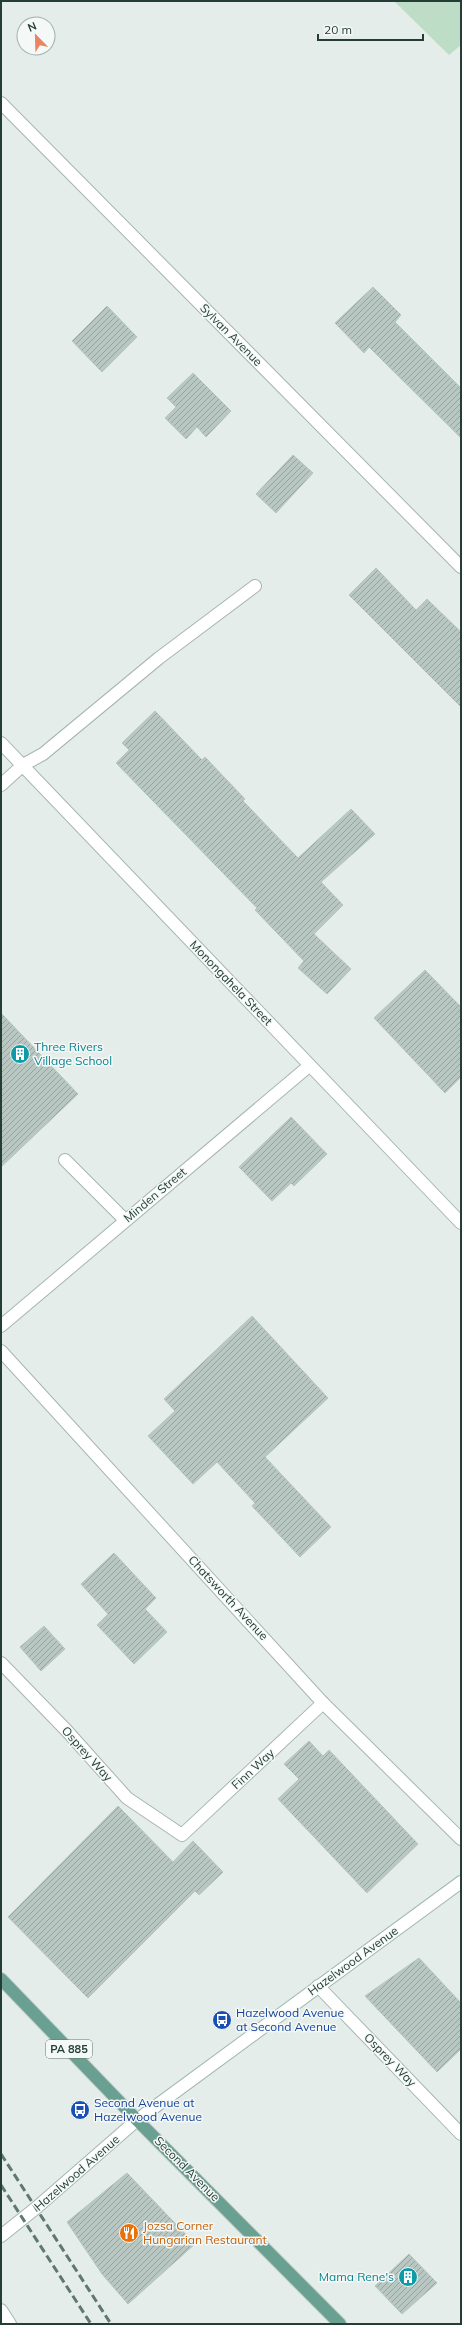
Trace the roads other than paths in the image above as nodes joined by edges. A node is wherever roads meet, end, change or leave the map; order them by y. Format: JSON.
{"nodes":[{"id":1,"x":1,"y":103,"type":"edge"},
{"id":2,"x":461,"y":567,"type":"edge"},
{"id":3,"x":255,"y":586,"type":"dead end"},
{"id":4,"x":1,"y":743,"type":"edge"},
{"id":5,"x":23,"y":765,"type":"junction"},
{"id":6,"x":1,"y":785,"type":"edge"},
{"id":7,"x":309,"y":1066,"type":"junction"},
{"id":8,"x":65,"y":1160,"type":"dead end"},
{"id":9,"x":125,"y":1220,"type":"junction"},
{"id":10,"x":461,"y":1223,"type":"edge"},
{"id":11,"x":1,"y":1326,"type":"edge"},
{"id":12,"x":1,"y":1351,"type":"edge"},
{"id":13,"x":1,"y":1663,"type":"edge"},
{"id":14,"x":323,"y":1703,"type":"junction"},
{"id":15,"x":182,"y":1835,"type":"joint"},
{"id":16,"x":461,"y":1839,"type":"edge"},
{"id":17,"x":461,"y":1882,"type":"edge"},
{"id":18,"x":1,"y":1979,"type":"edge"},
{"id":19,"x":318,"y":1986,"type":"junction"},
{"id":20,"x":137,"y":2120,"type":"junction"},
{"id":21,"x":461,"y":2134,"type":"edge"},
{"id":22,"x":1,"y":2236,"type":"edge"},
{"id":23,"x":1,"y":2310,"type":"edge"},
{"id":24,"x":10,"y":2324,"type":"edge"},
{"id":25,"x":340,"y":2324,"type":"edge"}],
"edges":[{"from":1,"to":2,"type":"street","name":"Sylvan Avenue"},
{"from":3,"to":5,"type":"street"},
{"from":4,"to":5,"type":"street","name":"Monongahela Street"},
{"from":5,"to":6,"type":"street"},
{"from":5,"to":7,"type":"street","name":"Monongahela Street"},
{"from":7,"to":9,"type":"street","name":"Minden Street"},
{"from":7,"to":10,"type":"street","name":"Monongahela Street"},
{"from":8,"to":9,"type":"street"},
{"from":9,"to":11,"type":"street","name":"Minden Street"},
{"from":12,"to":14,"type":"street","name":"Chatsworth Avenue"},
{"from":13,"to":15,"type":"street","name":"Osprey Way"},
{"from":14,"to":15,"type":"street","name":"Finn Way"},
{"from":14,"to":16,"type":"street","name":"Chatsworth Avenue"},
{"from":17,"to":19,"type":"street","name":"Hazelwood Avenue"},
{"from":18,"to":20,"type":"main road","name":"Second Avenue","number":"PA 885"},
{"from":19,"to":20,"type":"street","name":"Hazelwood Avenue"},
{"from":19,"to":21,"type":"street","name":"Osprey Way"},
{"from":20,"to":22,"type":"street","name":"Hazelwood Avenue"},
{"from":20,"to":25,"type":"main road","name":"Second Avenue","number":"PA 885"},
{"from":23,"to":24,"type":"street"}]}
